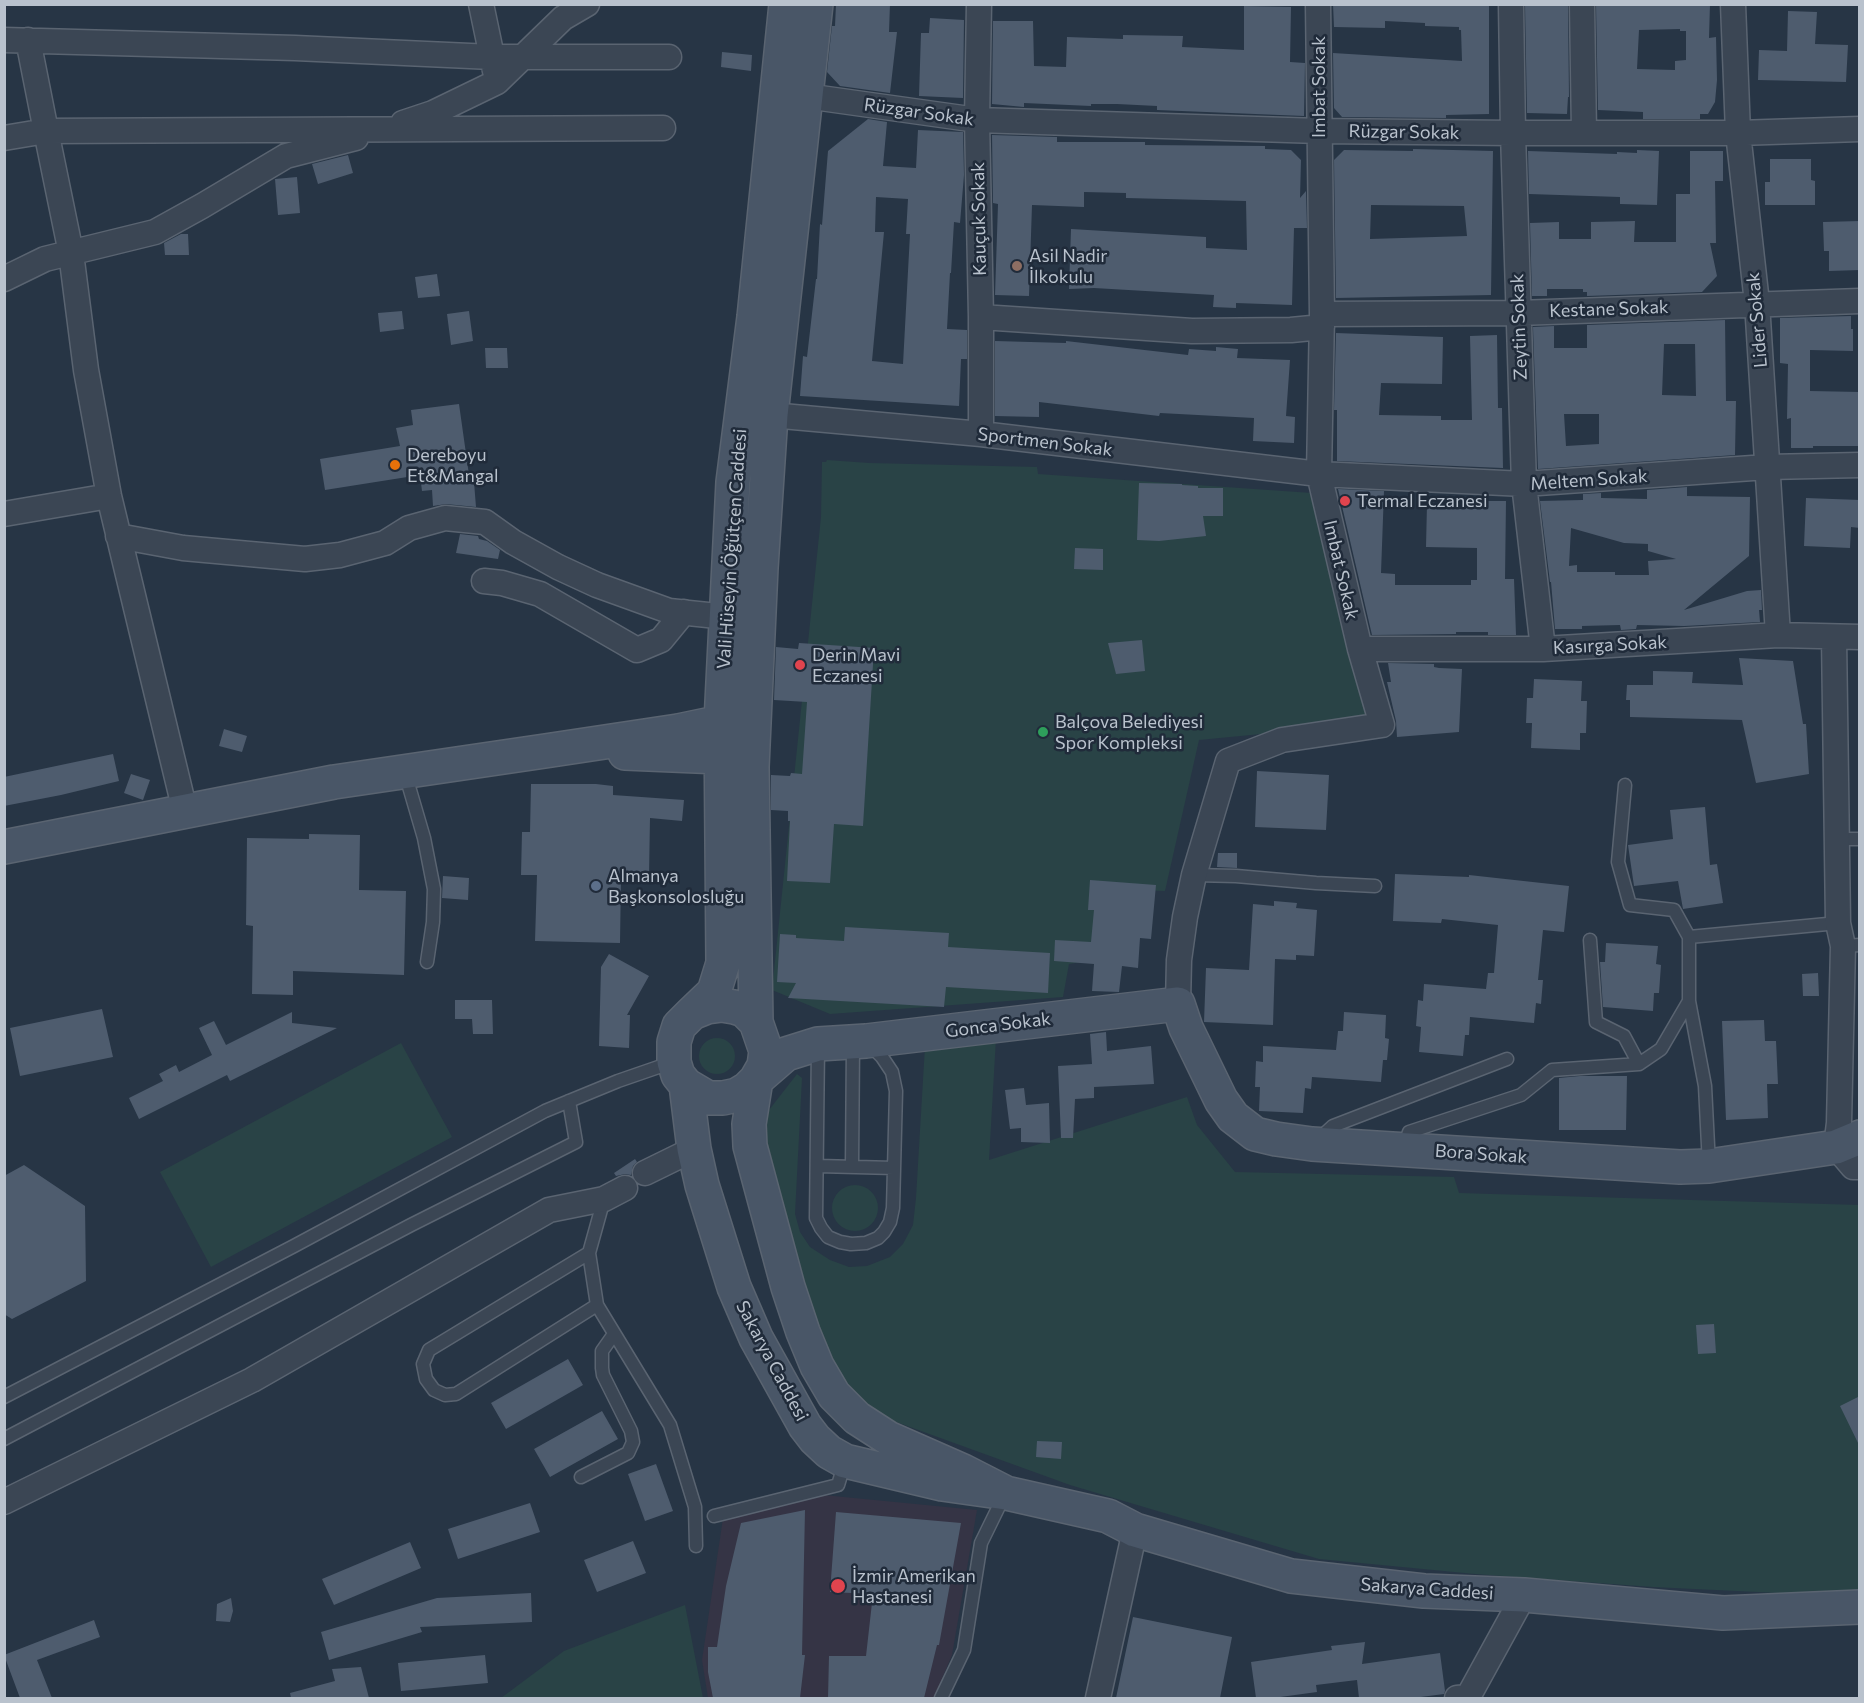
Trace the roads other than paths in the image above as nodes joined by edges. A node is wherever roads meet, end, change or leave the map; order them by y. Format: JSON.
{"nodes":[{"id":1,"x":481,"y":4,"type":"edge"},
{"id":2,"x":587,"y":4,"type":"edge"},
{"id":3,"x":786,"y":4,"type":"edge"},
{"id":4,"x":816,"y":4,"type":"edge"},
{"id":5,"x":979,"y":4,"type":"edge"},
{"id":6,"x":1318,"y":4,"type":"edge"},
{"id":7,"x":1511,"y":4,"type":"edge"},
{"id":8,"x":1582,"y":4,"type":"edge"},
{"id":9,"x":1733,"y":4,"type":"edge"},
{"id":10,"x":16,"y":40,"type":"edge"},
{"id":11,"x":492,"y":57,"type":"junction"},
{"id":12,"x":523,"y":57,"type":"junction"},
{"id":13,"x":669,"y":57,"type":"dead end"},
{"id":14,"x":497,"y":82,"type":"junction"},
{"id":15,"x":806,"y":96,"type":"junction"},
{"id":16,"x":977,"y":120,"type":"junction"},
{"id":17,"x":663,"y":128,"type":"dead end"},
{"id":18,"x":384,"y":129,"type":"junction"},
{"id":19,"x":1860,"y":129,"type":"edge"},
{"id":20,"x":46,"y":131,"type":"junction"},
{"id":21,"x":1319,"y":131,"type":"junction"},
{"id":22,"x":1584,"y":133,"type":"junction"},
{"id":23,"x":1738,"y":133,"type":"junction"},
{"id":24,"x":1513,"y":134,"type":"junction"},
{"id":25,"x":6,"y":138,"type":"edge"},
{"id":26,"x":70,"y":253,"type":"junction"},
{"id":27,"x":4,"y":279,"type":"edge"},
{"id":28,"x":1860,"y":301,"type":"edge"},
{"id":29,"x":1757,"y":303,"type":"junction"},
{"id":30,"x":1518,"y":313,"type":"junction"},
{"id":31,"x":981,"y":317,"type":"junction"},
{"id":32,"x":1322,"y":321,"type":"junction"},
{"id":33,"x":771,"y":415,"type":"junction"},
{"id":34,"x":981,"y":434,"type":"junction"},
{"id":35,"x":1860,"y":465,"type":"edge"},
{"id":36,"x":1767,"y":468,"type":"junction"},
{"id":37,"x":1319,"y":474,"type":"junction"},
{"id":38,"x":1524,"y":484,"type":"junction"},
{"id":39,"x":109,"y":496,"type":"junction"},
{"id":40,"x":4,"y":514,"type":"edge"},
{"id":41,"x":118,"y":536,"type":"junction"},
{"id":42,"x":484,"y":581,"type":"dead end"},
{"id":43,"x":684,"y":612,"type":"junction"},
{"id":44,"x":727,"y":617,"type":"junction"},
{"id":45,"x":1778,"y":635,"type":"junction"},
{"id":46,"x":1834,"y":637,"type":"junction"},
{"id":47,"x":1860,"y":637,"type":"edge"},
{"id":48,"x":1543,"y":648,"type":"junction"},
{"id":49,"x":1360,"y":649,"type":"junction"},
{"id":50,"x":721,"y":722,"type":"junction"},
{"id":51,"x":545,"y":751,"type":"junction"},
{"id":52,"x":720,"y":757,"type":"junction"},
{"id":53,"x":752,"y":767,"type":"junction"},
{"id":54,"x":404,"y":772,"type":"junction"},
{"id":55,"x":1625,"y":785,"type":"dead end"},
{"id":56,"x":185,"y":811,"type":"junction"},
{"id":57,"x":1849,"y":839,"type":"edge"},
{"id":58,"x":4,"y":847,"type":"edge"},
{"id":59,"x":1194,"y":875,"type":"junction"},
{"id":60,"x":1375,"y":886,"type":"dead end"},
{"id":61,"x":1689,"y":937,"type":"junction"},
{"id":62,"x":1847,"y":938,"type":"edge"},
{"id":63,"x":1590,"y":940,"type":"dead end"},
{"id":64,"x":427,"y":963,"type":"dead end"},
{"id":65,"x":1689,"y":1001,"type":"junction"},
{"id":66,"x":1178,"y":1004,"type":"junction"},
{"id":67,"x":692,"y":1013,"type":"junction"},
{"id":68,"x":756,"y":1022,"type":"junction"},
{"id":69,"x":860,"y":1042,"type":"junction"},
{"id":70,"x":818,"y":1044,"type":"junction"},
{"id":71,"x":1507,"y":1059,"type":"dead end"},
{"id":72,"x":1639,"y":1064,"type":"junction"},
{"id":73,"x":680,"y":1074,"type":"junction"},
{"id":74,"x":756,"y":1080,"type":"junction"},
{"id":75,"x":569,"y":1101,"type":"junction"},
{"id":76,"x":1312,"y":1144,"type":"junction"},
{"id":77,"x":694,"y":1149,"type":"junction"},
{"id":78,"x":1404,"y":1150,"type":"junction"},
{"id":79,"x":1852,"y":1150,"type":"edge"},
{"id":80,"x":818,"y":1166,"type":"junction"},
{"id":81,"x":852,"y":1166,"type":"junction"},
{"id":82,"x":1709,"y":1166,"type":"junction"},
{"id":83,"x":894,"y":1168,"type":"junction"},
{"id":84,"x":645,"y":1173,"type":"dead end"},
{"id":85,"x":614,"y":1193,"type":"joint"},
{"id":86,"x":589,"y":1253,"type":"junction"},
{"id":87,"x":597,"y":1305,"type":"junction"},
{"id":88,"x":614,"y":1334,"type":"junction"},
{"id":89,"x":4,"y":1397,"type":"edge"},
{"id":90,"x":4,"y":1439,"type":"edge"},
{"id":91,"x":845,"y":1461,"type":"junction"},
{"id":92,"x":581,"y":1477,"type":"dead end"},
{"id":93,"x":1006,"y":1493,"type":"junction"},
{"id":94,"x":4,"y":1502,"type":"edge"},
{"id":95,"x":714,"y":1516,"type":"dead end"},
{"id":96,"x":1135,"y":1530,"type":"junction"},
{"id":97,"x":696,"y":1546,"type":"dead end"},
{"id":98,"x":1524,"y":1596,"type":"junction"},
{"id":99,"x":1860,"y":1607,"type":"edge"},
{"id":100,"x":940,"y":1698,"type":"edge"},
{"id":101,"x":1098,"y":1698,"type":"edge"},
{"id":102,"x":1457,"y":1698,"type":"edge"}],
"edges":[{"from":1,"to":11,"type":"street"},
{"from":2,"to":12,"type":"street"},
{"from":3,"to":44,"type":"main road","name":"Vali Hüseyin Öğütçen Caddesi"},
{"from":4,"to":15,"type":"main road","name":"Vali Hüseyin Öğütçen Caddesi"},
{"from":5,"to":16,"type":"street","name":"Kauçuk Sokak"},
{"from":6,"to":21,"type":"street","name":"Imbat Sokak"},
{"from":7,"to":24,"type":"street","name":"Zeytin Sokak"},
{"from":8,"to":22,"type":"street"},
{"from":9,"to":23,"type":"street","name":"Lider Sokak"},
{"from":10,"to":11,"type":"street"},
{"from":10,"to":20,"type":"street"},
{"from":11,"to":12,"type":"street"},
{"from":11,"to":14,"type":"street"},
{"from":12,"to":13,"type":"street"},
{"from":12,"to":14,"type":"street"},
{"from":14,"to":18,"type":"street"},
{"from":15,"to":16,"type":"street","name":"Rüzgar Sokak"},
{"from":15,"to":33,"type":"main road","name":"Vali Hüseyin Öğütçen Caddesi"},
{"from":16,"to":21,"type":"street","name":"Rüzgar Sokak"},
{"from":16,"to":31,"type":"street","name":"Kauçuk Sokak"},
{"from":17,"to":18,"type":"street"},
{"from":18,"to":20,"type":"street"},
{"from":18,"to":26,"type":"street"},
{"from":19,"to":23,"type":"street","name":"Rüzgar Sokak"},
{"from":20,"to":25,"type":"street"},
{"from":20,"to":26,"type":"street"},
{"from":21,"to":24,"type":"street","name":"Rüzgar Sokak"},
{"from":21,"to":32,"type":"street","name":"Imbat Sokak"},
{"from":22,"to":23,"type":"street","name":"Rüzgar Sokak"},
{"from":22,"to":24,"type":"street","name":"Rüzgar Sokak"},
{"from":23,"to":29,"type":"street","name":"Lider Sokak"},
{"from":24,"to":30,"type":"street","name":"Zeytin Sokak"},
{"from":26,"to":27,"type":"street"},
{"from":26,"to":39,"type":"street"},
{"from":28,"to":29,"type":"street","name":"Kestane Sokak"},
{"from":29,"to":30,"type":"street","name":"Kestane Sokak"},
{"from":29,"to":36,"type":"street","name":"Lider Sokak"},
{"from":30,"to":32,"type":"street","name":"Kestane Sokak"},
{"from":30,"to":38,"type":"street","name":"Zeytin Sokak"},
{"from":31,"to":32,"type":"street","name":"Kestane Sokak"},
{"from":31,"to":34,"type":"street","name":"Kauçuk Sokak"},
{"from":32,"to":37,"type":"street","name":"Imbat Sokak"},
{"from":33,"to":34,"type":"street","name":"Sportmen Sokak"},
{"from":33,"to":53,"type":"main road","name":"Vali Hüseyin Öğütçen Caddesi"},
{"from":34,"to":37,"type":"street","name":"Sportmen Sokak"},
{"from":35,"to":36,"type":"street","name":"Meltem Sokak"},
{"from":36,"to":38,"type":"street","name":"Meltem Sokak"},
{"from":36,"to":45,"type":"street","name":"Lider Sokak"},
{"from":37,"to":38,"type":"street","name":"Meltem Sokak"},
{"from":37,"to":49,"type":"street","name":"Imbat Sokak"},
{"from":38,"to":48,"type":"street","name":"Zeytin Sokak"},
{"from":39,"to":40,"type":"street"},
{"from":39,"to":41,"type":"street"},
{"from":41,"to":43,"type":"street"},
{"from":41,"to":56,"type":"street"},
{"from":42,"to":43,"type":"street"},
{"from":43,"to":44,"type":"street"},
{"from":44,"to":50,"type":"main road","name":"Vali Hüseyin Öğütçen Caddesi"},
{"from":45,"to":46,"type":"street","name":"Kasırga Sokak"},
{"from":45,"to":48,"type":"street","name":"Kasırga Sokak"},
{"from":46,"to":47,"type":"street","name":"Kasırga Sokak"},
{"from":46,"to":57,"type":"street"},
{"from":48,"to":49,"type":"street","name":"Kasırga Sokak"},
{"from":49,"to":59,"type":"street","name":"Imbat Sokak"},
{"from":50,"to":51,"type":"main road"},
{"from":50,"to":52,"type":"main road","name":"Vali Hüseyin Öğütçen Caddesi"},
{"from":50,"to":53,"type":"main road"},
{"from":51,"to":52,"type":"main road"},
{"from":51,"to":54,"type":"main road"},
{"from":52,"to":67,"type":"main road","name":"Vali Hüseyin Öğütçen Caddesi"},
{"from":53,"to":68,"type":"main road","name":"Vali Hüseyin Öğütçen Caddesi"},
{"from":54,"to":56,"type":"main road"},
{"from":54,"to":64,"type":"lane"},
{"from":55,"to":61,"type":"lane"},
{"from":56,"to":58,"type":"main road"},
{"from":57,"to":62,"type":"street"},
{"from":59,"to":60,"type":"lane"},
{"from":59,"to":66,"type":"street","name":"Imbat Sokak"},
{"from":61,"to":62,"type":"lane"},
{"from":61,"to":65,"type":"lane"},
{"from":62,"to":79,"type":"street"},
{"from":63,"to":72,"type":"lane"},
{"from":65,"to":72,"type":"lane"},
{"from":65,"to":82,"type":"lane"},
{"from":66,"to":69,"type":"main road","name":"Gonca Sokak"},
{"from":66,"to":76,"type":"main road","name":"Bora Sokak"},
{"from":67,"to":68,"type":"main road"},
{"from":67,"to":73,"type":"main road"},
{"from":68,"to":70,"type":"main road"},
{"from":68,"to":74,"type":"main road"},
{"from":69,"to":70,"type":"main road","name":"Gonca Sokak"},
{"from":69,"to":81,"type":"lane"},
{"from":69,"to":83,"type":"lane"},
{"from":70,"to":74,"type":"main road"},
{"from":70,"to":80,"type":"lane"},
{"from":71,"to":76,"type":"lane"},
{"from":72,"to":78,"type":"lane"},
{"from":73,"to":74,"type":"main road"},
{"from":73,"to":75,"type":"lane"},
{"from":73,"to":77,"type":"main road","name":"Sakarya Caddesi"},
{"from":74,"to":93,"type":"main road","name":"Sakarya Caddesi"},
{"from":75,"to":89,"type":"lane"},
{"from":75,"to":90,"type":"lane"},
{"from":76,"to":78,"type":"main road","name":"Bora Sokak"},
{"from":77,"to":84,"type":"street"},
{"from":77,"to":91,"type":"main road","name":"Sakarya Caddesi"},
{"from":78,"to":82,"type":"main road","name":"Bora Sokak"},
{"from":79,"to":82,"type":"main road","name":"Bora Sokak"},
{"from":80,"to":81,"type":"lane"},
{"from":80,"to":83,"type":"lane"},
{"from":81,"to":83,"type":"lane"},
{"from":85,"to":86,"type":"lane"},
{"from":85,"to":94,"type":"street"},
{"from":86,"to":87,"type":"lane"},
{"from":86,"to":87,"type":"lane"},
{"from":87,"to":88,"type":"lane"},
{"from":88,"to":92,"type":"lane"},
{"from":88,"to":97,"type":"lane"},
{"from":91,"to":93,"type":"main road","name":"Sakarya Caddesi"},
{"from":91,"to":95,"type":"lane"},
{"from":93,"to":96,"type":"main road","name":"Sakarya Caddesi"},
{"from":93,"to":100,"type":"lane"},
{"from":96,"to":98,"type":"main road","name":"Sakarya Caddesi"},
{"from":96,"to":101,"type":"street"},
{"from":98,"to":99,"type":"main road","name":"Sakarya Caddesi"},
{"from":98,"to":102,"type":"street"}]}
